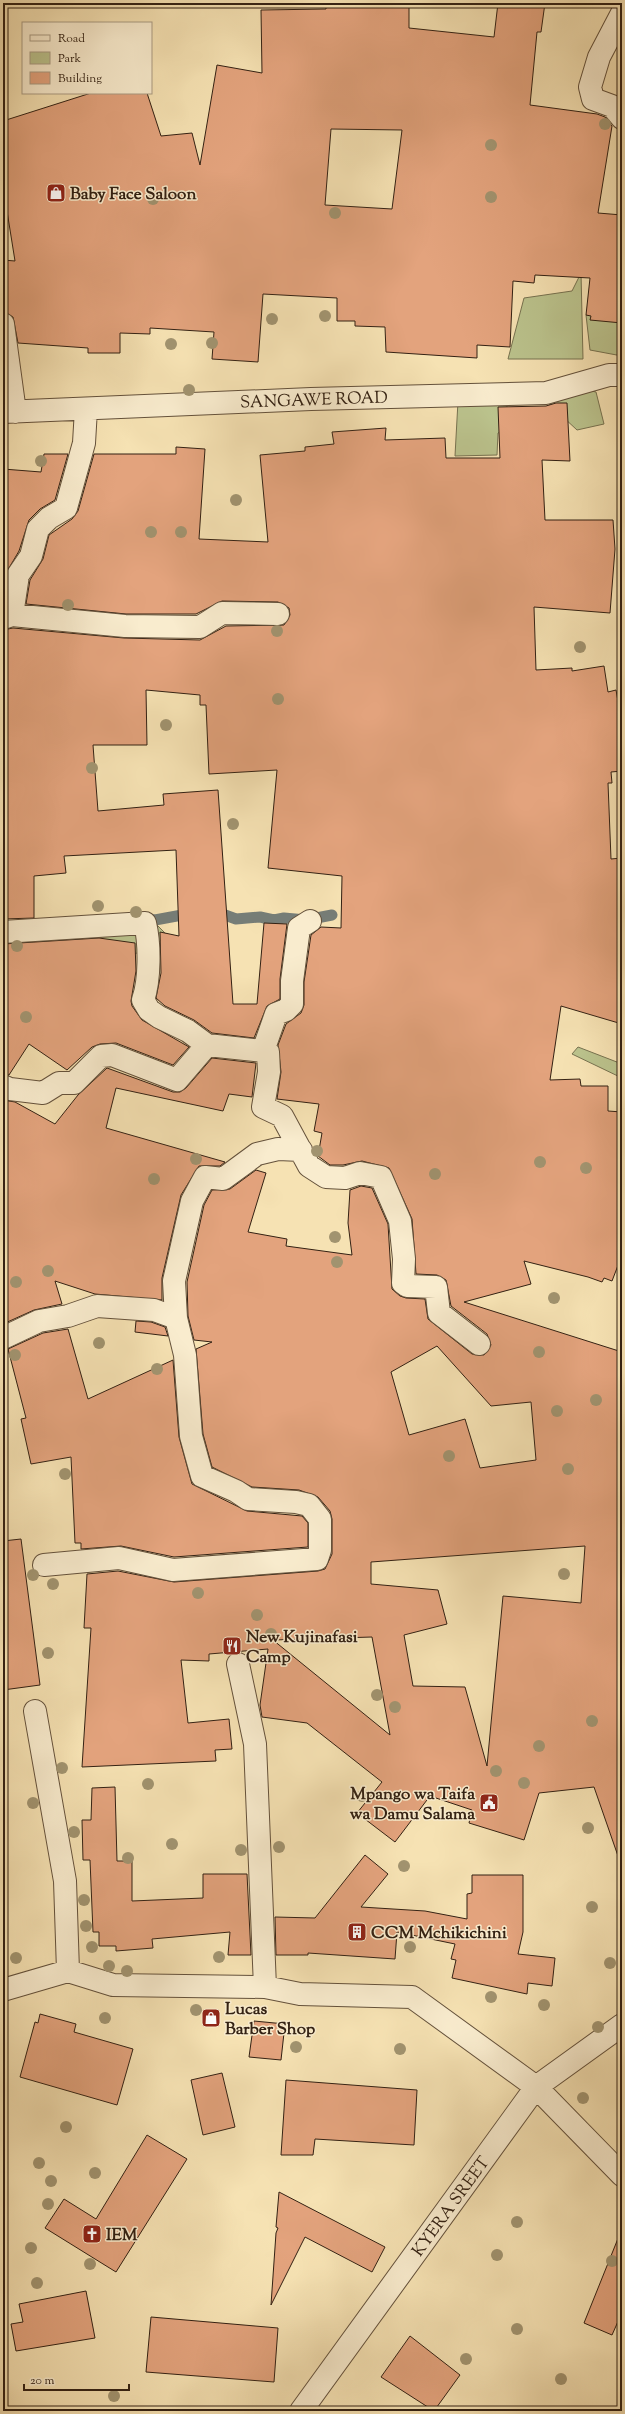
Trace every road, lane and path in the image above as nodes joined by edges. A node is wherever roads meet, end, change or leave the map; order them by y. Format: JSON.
{"nodes":[{"id":1,"x":622,"y":13,"type":"edge"},
{"id":2,"x":622,"y":118,"type":"edge"},
{"id":3,"x":3,"y":324,"type":"edge"},
{"id":4,"x":622,"y":375,"type":"edge"},
{"id":5,"x":86,"y":408,"type":"junction"},
{"id":6,"x":9,"y":412,"type":"edge"},
{"id":7,"x":278,"y":614,"type":"dead end"},
{"id":8,"x":8,"y":616,"type":"edge"},
{"id":9,"x":310,"y":921,"type":"dead end"},
{"id":10,"x":3,"y":932,"type":"edge"},
{"id":11,"x":207,"y":1045,"type":"junction"},
{"id":12,"x":263,"y":1050,"type":"junction"},
{"id":13,"x":3,"y":1086,"type":"edge"},
{"id":14,"x":301,"y":1150,"type":"junction"},
{"id":15,"x":176,"y":1318,"type":"junction"},
{"id":16,"x":3,"y":1338,"type":"edge"},
{"id":17,"x":479,"y":1344,"type":"dead end"},
{"id":18,"x":44,"y":1565,"type":"dead end"},
{"id":19,"x":238,"y":1664,"type":"dead end"},
{"id":20,"x":35,"y":1711,"type":"dead end"},
{"id":21,"x":68,"y":1971,"type":"junction"},
{"id":22,"x":264,"y":1987,"type":"junction"},
{"id":23,"x":3,"y":1990,"type":"edge"},
{"id":24,"x":622,"y":2025,"type":"edge"},
{"id":25,"x":536,"y":2087,"type":"junction"},
{"id":26,"x":622,"y":2175,"type":"edge"},
{"id":27,"x":301,"y":2411,"type":"edge"}],
"edges":[{"from":1,"to":2,"type":"street"},
{"from":3,"to":6,"type":"street"},
{"from":4,"to":5,"type":"street","name":"SANGAWE ROAD"},
{"from":5,"to":6,"type":"street","name":"SANGAWE ROAD"},
{"from":5,"to":8,"type":"street"},
{"from":7,"to":8,"type":"street"},
{"from":9,"to":12,"type":"street"},
{"from":10,"to":11,"type":"street"},
{"from":11,"to":12,"type":"street"},
{"from":11,"to":13,"type":"street"},
{"from":12,"to":14,"type":"street"},
{"from":14,"to":15,"type":"street"},
{"from":14,"to":17,"type":"street"},
{"from":15,"to":16,"type":"street"},
{"from":15,"to":18,"type":"street"},
{"from":19,"to":22,"type":"street"},
{"from":20,"to":21,"type":"street"},
{"from":21,"to":22,"type":"street"},
{"from":21,"to":23,"type":"street"},
{"from":22,"to":25,"type":"street"},
{"from":24,"to":25,"type":"street","name":"KYERA SREET"},
{"from":25,"to":26,"type":"street"},
{"from":25,"to":27,"type":"street","name":"KYERA SREET"}]}
